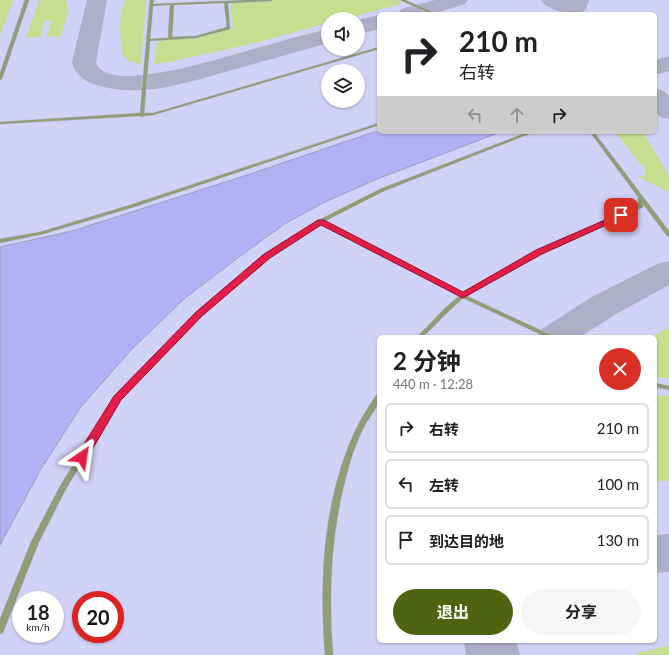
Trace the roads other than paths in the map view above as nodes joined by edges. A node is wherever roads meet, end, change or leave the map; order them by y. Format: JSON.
{"nodes":[{"id":1,"x":27,"y":0,"type":"edge"},
{"id":2,"x":152,"y":0,"type":"edge"},
{"id":3,"x":271,"y":0,"type":"edge"},
{"id":4,"x":402,"y":0,"type":"edge"},
{"id":5,"x":226,"y":2,"type":"junction"},
{"id":6,"x":172,"y":4,"type":"junction"},
{"id":7,"x":152,"y":5,"type":"junction"},
{"id":8,"x":430,"y":12,"type":"edge"},
{"id":9,"x":170,"y":38,"type":"junction"},
{"id":10,"x":148,"y":40,"type":"junction"},
{"id":11,"x":377,"y":49,"type":"edge"},
{"id":12,"x":0,"y":79,"type":"edge"},
{"id":13,"x":142,"y":116,"type":"junction"},
{"id":14,"x":0,"y":123,"type":"edge"},
{"id":15,"x":377,"y":125,"type":"edge"},
{"id":16,"x":527,"y":134,"type":"edge"},
{"id":17,"x":593,"y":134,"type":"edge"},
{"id":18,"x":640,"y":197,"type":"junction"},
{"id":19,"x":321,"y":221,"type":"junction"},
{"id":20,"x":669,"y":235,"type":"edge"},
{"id":21,"x":0,"y":240,"type":"edge"},
{"id":22,"x":463,"y":296,"type":"junction"},
{"id":23,"x":422,"y":335,"type":"edge"},
{"id":24,"x":547,"y":335,"type":"edge"},
{"id":25,"x":657,"y":385,"type":"edge"},
{"id":26,"x":669,"y":388,"type":"edge"},
{"id":27,"x":377,"y":400,"type":"edge"},
{"id":28,"x":0,"y":630,"type":"edge"},
{"id":29,"x":329,"y":655,"type":"edge"}],
"edges":[{"from":1,"to":12,"type":"lane"},
{"from":2,"to":7,"type":"lane"},
{"from":3,"to":5,"type":"lane"},
{"from":4,"to":8,"type":"lane"},
{"from":5,"to":6,"type":"lane"},
{"from":5,"to":9,"type":"lane"},
{"from":6,"to":7,"type":"lane"},
{"from":6,"to":9,"type":"lane"},
{"from":7,"to":10,"type":"lane"},
{"from":9,"to":10,"type":"lane"},
{"from":10,"to":13,"type":"lane"},
{"from":11,"to":13,"type":"lane"},
{"from":13,"to":14,"type":"lane"},
{"from":15,"to":21,"type":"lane"},
{"from":16,"to":19,"type":"lane"},
{"from":17,"to":18,"type":"lane"},
{"from":18,"to":20,"type":"lane"},
{"from":18,"to":22,"type":"lane"},
{"from":19,"to":22,"type":"lane"},
{"from":19,"to":28,"type":"lane"},
{"from":22,"to":23,"type":"lane"},
{"from":22,"to":24,"type":"lane"},
{"from":25,"to":26,"type":"lane"},
{"from":27,"to":29,"type":"lane"}]}
